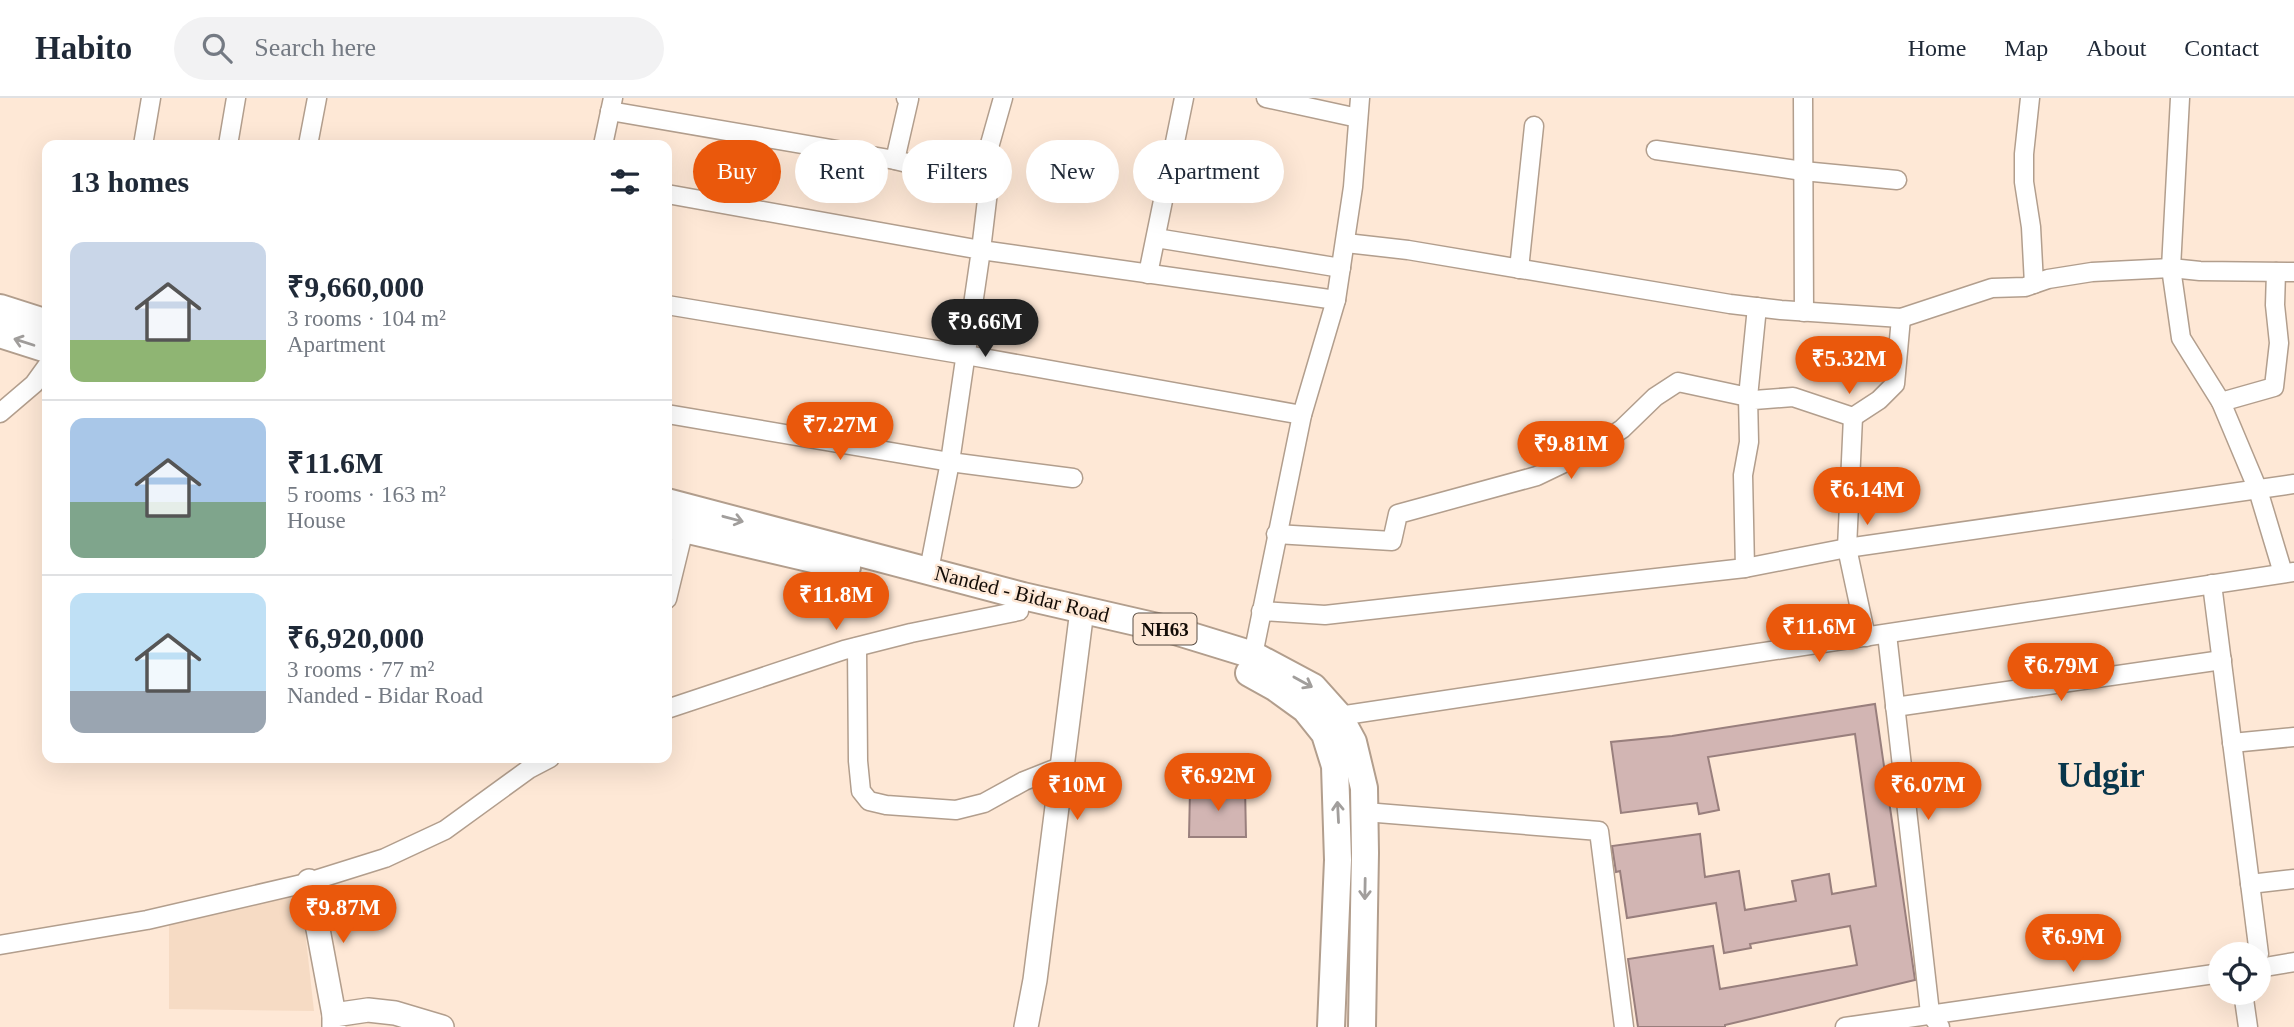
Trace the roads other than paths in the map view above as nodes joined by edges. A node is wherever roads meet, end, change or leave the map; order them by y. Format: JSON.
{"nodes":[{"id":1,"x":151,"y":98,"type":"edge"},
{"id":2,"x":236,"y":98,"type":"edge"},
{"id":3,"x":317,"y":98,"type":"edge"},
{"id":4,"x":906,"y":98,"type":"edge"},
{"id":5,"x":1003,"y":98,"type":"edge"},
{"id":6,"x":1184,"y":98,"type":"edge"},
{"id":7,"x":1266,"y":98,"type":"edge"},
{"id":8,"x":1360,"y":98,"type":"edge"},
{"id":9,"x":1803,"y":98,"type":"edge"},
{"id":10,"x":2030,"y":98,"type":"edge"},
{"id":11,"x":2180,"y":98,"type":"edge"},
{"id":12,"x":611,"y":104,"type":"edge"},
{"id":13,"x":1358,"y":118,"type":"junction"},
{"id":14,"x":1534,"y":126,"type":"dead end"},
{"id":15,"x":144,"y":140,"type":"edge"},
{"id":16,"x":229,"y":140,"type":"edge"},
{"id":17,"x":309,"y":140,"type":"edge"},
{"id":18,"x":604,"y":140,"type":"edge"},
{"id":19,"x":992,"y":140,"type":"edge"},
{"id":20,"x":1656,"y":150,"type":"dead end"},
{"id":21,"x":895,"y":160,"type":"junction"},
{"id":22,"x":902,"y":162,"type":"edge"},
{"id":23,"x":1803,"y":171,"type":"junction"},
{"id":24,"x":1896,"y":180,"type":"dead end"},
{"id":25,"x":672,"y":195,"type":"edge"},
{"id":26,"x":987,"y":203,"type":"edge"},
{"id":27,"x":1156,"y":238,"type":"junction"},
{"id":28,"x":1346,"y":243,"type":"junction"},
{"id":29,"x":981,"y":250,"type":"junction"},
{"id":30,"x":1342,"y":268,"type":"junction"},
{"id":31,"x":2171,"y":268,"type":"junction"},
{"id":32,"x":1519,"y":269,"type":"junction"},
{"id":33,"x":2285,"y":272,"type":"edge"},
{"id":34,"x":1148,"y":274,"type":"junction"},
{"id":35,"x":2034,"y":284,"type":"junction"},
{"id":36,"x":1336,"y":300,"type":"junction"},
{"id":37,"x":672,"y":306,"type":"edge"},
{"id":38,"x":1757,"y":307,"type":"junction"},
{"id":39,"x":0,"y":308,"type":"edge"},
{"id":40,"x":1804,"y":312,"type":"junction"},
{"id":41,"x":1901,"y":318,"type":"junction"},
{"id":42,"x":42,"y":321,"type":"edge"},
{"id":43,"x":0,"y":334,"type":"edge"},
{"id":44,"x":42,"y":347,"type":"edge"},
{"id":45,"x":966,"y":355,"type":"junction"},
{"id":46,"x":42,"y":373,"type":"edge"},
{"id":47,"x":1748,"y":397,"type":"junction"},
{"id":48,"x":2221,"y":402,"type":"junction"},
{"id":49,"x":0,"y":413,"type":"edge"},
{"id":50,"x":672,"y":415,"type":"edge"},
{"id":51,"x":1302,"y":415,"type":"junction"},
{"id":52,"x":1853,"y":417,"type":"junction"},
{"id":53,"x":950,"y":462,"type":"junction"},
{"id":54,"x":1073,"y":478,"type":"dead end"},
{"id":55,"x":2294,"y":484,"type":"edge"},
{"id":56,"x":2258,"y":490,"type":"junction"},
{"id":57,"x":681,"y":520,"type":"edge"},
{"id":58,"x":1276,"y":534,"type":"junction"},
{"id":59,"x":1847,"y":548,"type":"junction"},
{"id":60,"x":1745,"y":568,"type":"junction"},
{"id":61,"x":929,"y":570,"type":"junction"},
{"id":62,"x":672,"y":571,"type":"edge"},
{"id":63,"x":2288,"y":572,"type":"edge"},
{"id":64,"x":2212,"y":584,"type":"junction"},
{"id":65,"x":1019,"y":611,"type":"junction"},
{"id":66,"x":1261,"y":611,"type":"junction"},
{"id":67,"x":1081,"y":617,"type":"junction"},
{"id":68,"x":1887,"y":634,"type":"junction"},
{"id":69,"x":1866,"y":638,"type":"junction"},
{"id":70,"x":857,"y":647,"type":"junction"},
{"id":71,"x":1253,"y":655,"type":"junction"},
{"id":72,"x":2221,"y":660,"type":"junction"},
{"id":73,"x":672,"y":707,"type":"edge"},
{"id":74,"x":1895,"y":707,"type":"junction"},
{"id":75,"x":1339,"y":716,"type":"junction"},
{"id":76,"x":2294,"y":737,"type":"edge"},
{"id":77,"x":2232,"y":743,"type":"junction"},
{"id":78,"x":540,"y":763,"type":"edge"},
{"id":79,"x":1062,"y":766,"type":"junction"},
{"id":80,"x":1364,"y":812,"type":"junction"},
{"id":81,"x":2294,"y":879,"type":"edge"},
{"id":82,"x":309,"y":881,"type":"junction"},
{"id":83,"x":2250,"y":884,"type":"junction"},
{"id":84,"x":2257,"y":942,"type":"edge"},
{"id":85,"x":0,"y":945,"type":"edge"},
{"id":86,"x":2271,"y":962,"type":"edge"},
{"id":87,"x":2294,"y":962,"type":"edge"},
{"id":88,"x":2208,"y":975,"type":"edge"},
{"id":89,"x":2245,"y":1005,"type":"edge"},
{"id":90,"x":1935,"y":1020,"type":"edge"},
{"id":91,"x":334,"y":1021,"type":"edge"},
{"id":92,"x":442,"y":1027,"type":"edge"},
{"id":93,"x":1026,"y":1027,"type":"edge"},
{"id":94,"x":1331,"y":1027,"type":"edge"},
{"id":95,"x":1362,"y":1027,"type":"edge"},
{"id":96,"x":1624,"y":1027,"type":"edge"},
{"id":97,"x":1845,"y":1027,"type":"edge"},
{"id":98,"x":2248,"y":1027,"type":"edge"}],
"edges":[{"from":1,"to":15,"type":"street"},
{"from":2,"to":16,"type":"street"},
{"from":3,"to":17,"type":"street"},
{"from":4,"to":21,"type":"street"},
{"from":5,"to":19,"type":"street"},
{"from":6,"to":27,"type":"street"},
{"from":7,"to":13,"type":"street"},
{"from":8,"to":13,"type":"street"},
{"from":9,"to":23,"type":"street"},
{"from":10,"to":35,"type":"street"},
{"from":11,"to":31,"type":"street"},
{"from":12,"to":18,"type":"street"},
{"from":12,"to":21,"type":"street"},
{"from":13,"to":28,"type":"street"},
{"from":14,"to":32,"type":"street"},
{"from":20,"to":23,"type":"street"},
{"from":21,"to":22,"type":"street"},
{"from":23,"to":24,"type":"street"},
{"from":23,"to":40,"type":"street"},
{"from":25,"to":29,"type":"street"},
{"from":26,"to":29,"type":"street"},
{"from":27,"to":30,"type":"street"},
{"from":27,"to":34,"type":"street"},
{"from":28,"to":30,"type":"street"},
{"from":28,"to":32,"type":"street"},
{"from":29,"to":34,"type":"street"},
{"from":29,"to":45,"type":"street"},
{"from":30,"to":36,"type":"street"},
{"from":31,"to":33,"type":"street"},
{"from":31,"to":35,"type":"street"},
{"from":31,"to":48,"type":"street"},
{"from":32,"to":38,"type":"street"},
{"from":33,"to":48,"type":"street"},
{"from":34,"to":36,"type":"street"},
{"from":35,"to":41,"type":"street"},
{"from":36,"to":51,"type":"street"},
{"from":37,"to":45,"type":"street"},
{"from":38,"to":40,"type":"street"},
{"from":38,"to":47,"type":"street"},
{"from":39,"to":42,"type":"highway"},
{"from":40,"to":41,"type":"street"},
{"from":41,"to":52,"type":"street"},
{"from":44,"to":43,"type":"highway","one_way":true},
{"from":45,"to":51,"type":"street"},
{"from":45,"to":53,"type":"street"},
{"from":46,"to":49,"type":"street"},
{"from":47,"to":52,"type":"street"},
{"from":47,"to":58,"type":"street"},
{"from":47,"to":60,"type":"street"},
{"from":48,"to":56,"type":"street"},
{"from":50,"to":53,"type":"street"},
{"from":51,"to":58,"type":"street"},
{"from":52,"to":59,"type":"street"},
{"from":53,"to":54,"type":"street"},
{"from":53,"to":61,"type":"street"},
{"from":55,"to":56,"type":"street"},
{"from":56,"to":59,"type":"street"},
{"from":56,"to":63,"type":"street"},
{"from":57,"to":61,"type":"highway","name":"Nanded - Bidar Road","number":"NH63","one_way":true},
{"from":57,"to":62,"type":"street"},
{"from":57,"to":65,"type":"highway","name":"Nanded - Bidar Road","number":"NH63"},
{"from":58,"to":66,"type":"street"},
{"from":59,"to":60,"type":"street"},
{"from":59,"to":69,"type":"street"},
{"from":60,"to":66,"type":"street"},
{"from":61,"to":67,"type":"highway","name":"Nanded - Bidar Road","number":"NH63"},
{"from":63,"to":64,"type":"street"},
{"from":64,"to":68,"type":"street"},
{"from":64,"to":72,"type":"street"},
{"from":65,"to":67,"type":"highway","name":"Nanded - Bidar Road","number":"NH63"},
{"from":65,"to":70,"type":"street"},
{"from":66,"to":71,"type":"street"},
{"from":67,"to":71,"type":"highway","name":"Nanded - Bidar Road","number":"NH63"},
{"from":67,"to":79,"type":"main road"},
{"from":94,"to":67,"type":"highway","name":"Nanded - Bidar Road","number":"NH63","one_way":true},
{"from":68,"to":69,"type":"street"},
{"from":68,"to":74,"type":"street"},
{"from":69,"to":75,"type":"street"},
{"from":70,"to":73,"type":"street"},
{"from":70,"to":79,"type":"street"},
{"from":71,"to":75,"type":"highway","name":"Nanded - Bidar Road","number":"NH63","one_way":true},
{"from":72,"to":74,"type":"street"},
{"from":72,"to":77,"type":"street"},
{"from":74,"to":90,"type":"street"},
{"from":75,"to":80,"type":"highway","name":"Nanded - Bidar Road","number":"NH63"},
{"from":76,"to":77,"type":"street"},
{"from":77,"to":83,"type":"street"},
{"from":78,"to":82,"type":"street"},
{"from":79,"to":93,"type":"main road"},
{"from":80,"to":95,"type":"highway","name":"Nanded - Bidar Road","number":"NH63","one_way":true},
{"from":80,"to":96,"type":"street"},
{"from":81,"to":83,"type":"street"},
{"from":82,"to":85,"type":"street"},
{"from":82,"to":91,"type":"main road"},
{"from":83,"to":84,"type":"street"},
{"from":86,"to":87,"type":"street"},
{"from":88,"to":90,"type":"street"},
{"from":89,"to":98,"type":"street"},
{"from":90,"to":97,"type":"street"},
{"from":91,"to":92,"type":"main road"}]}
